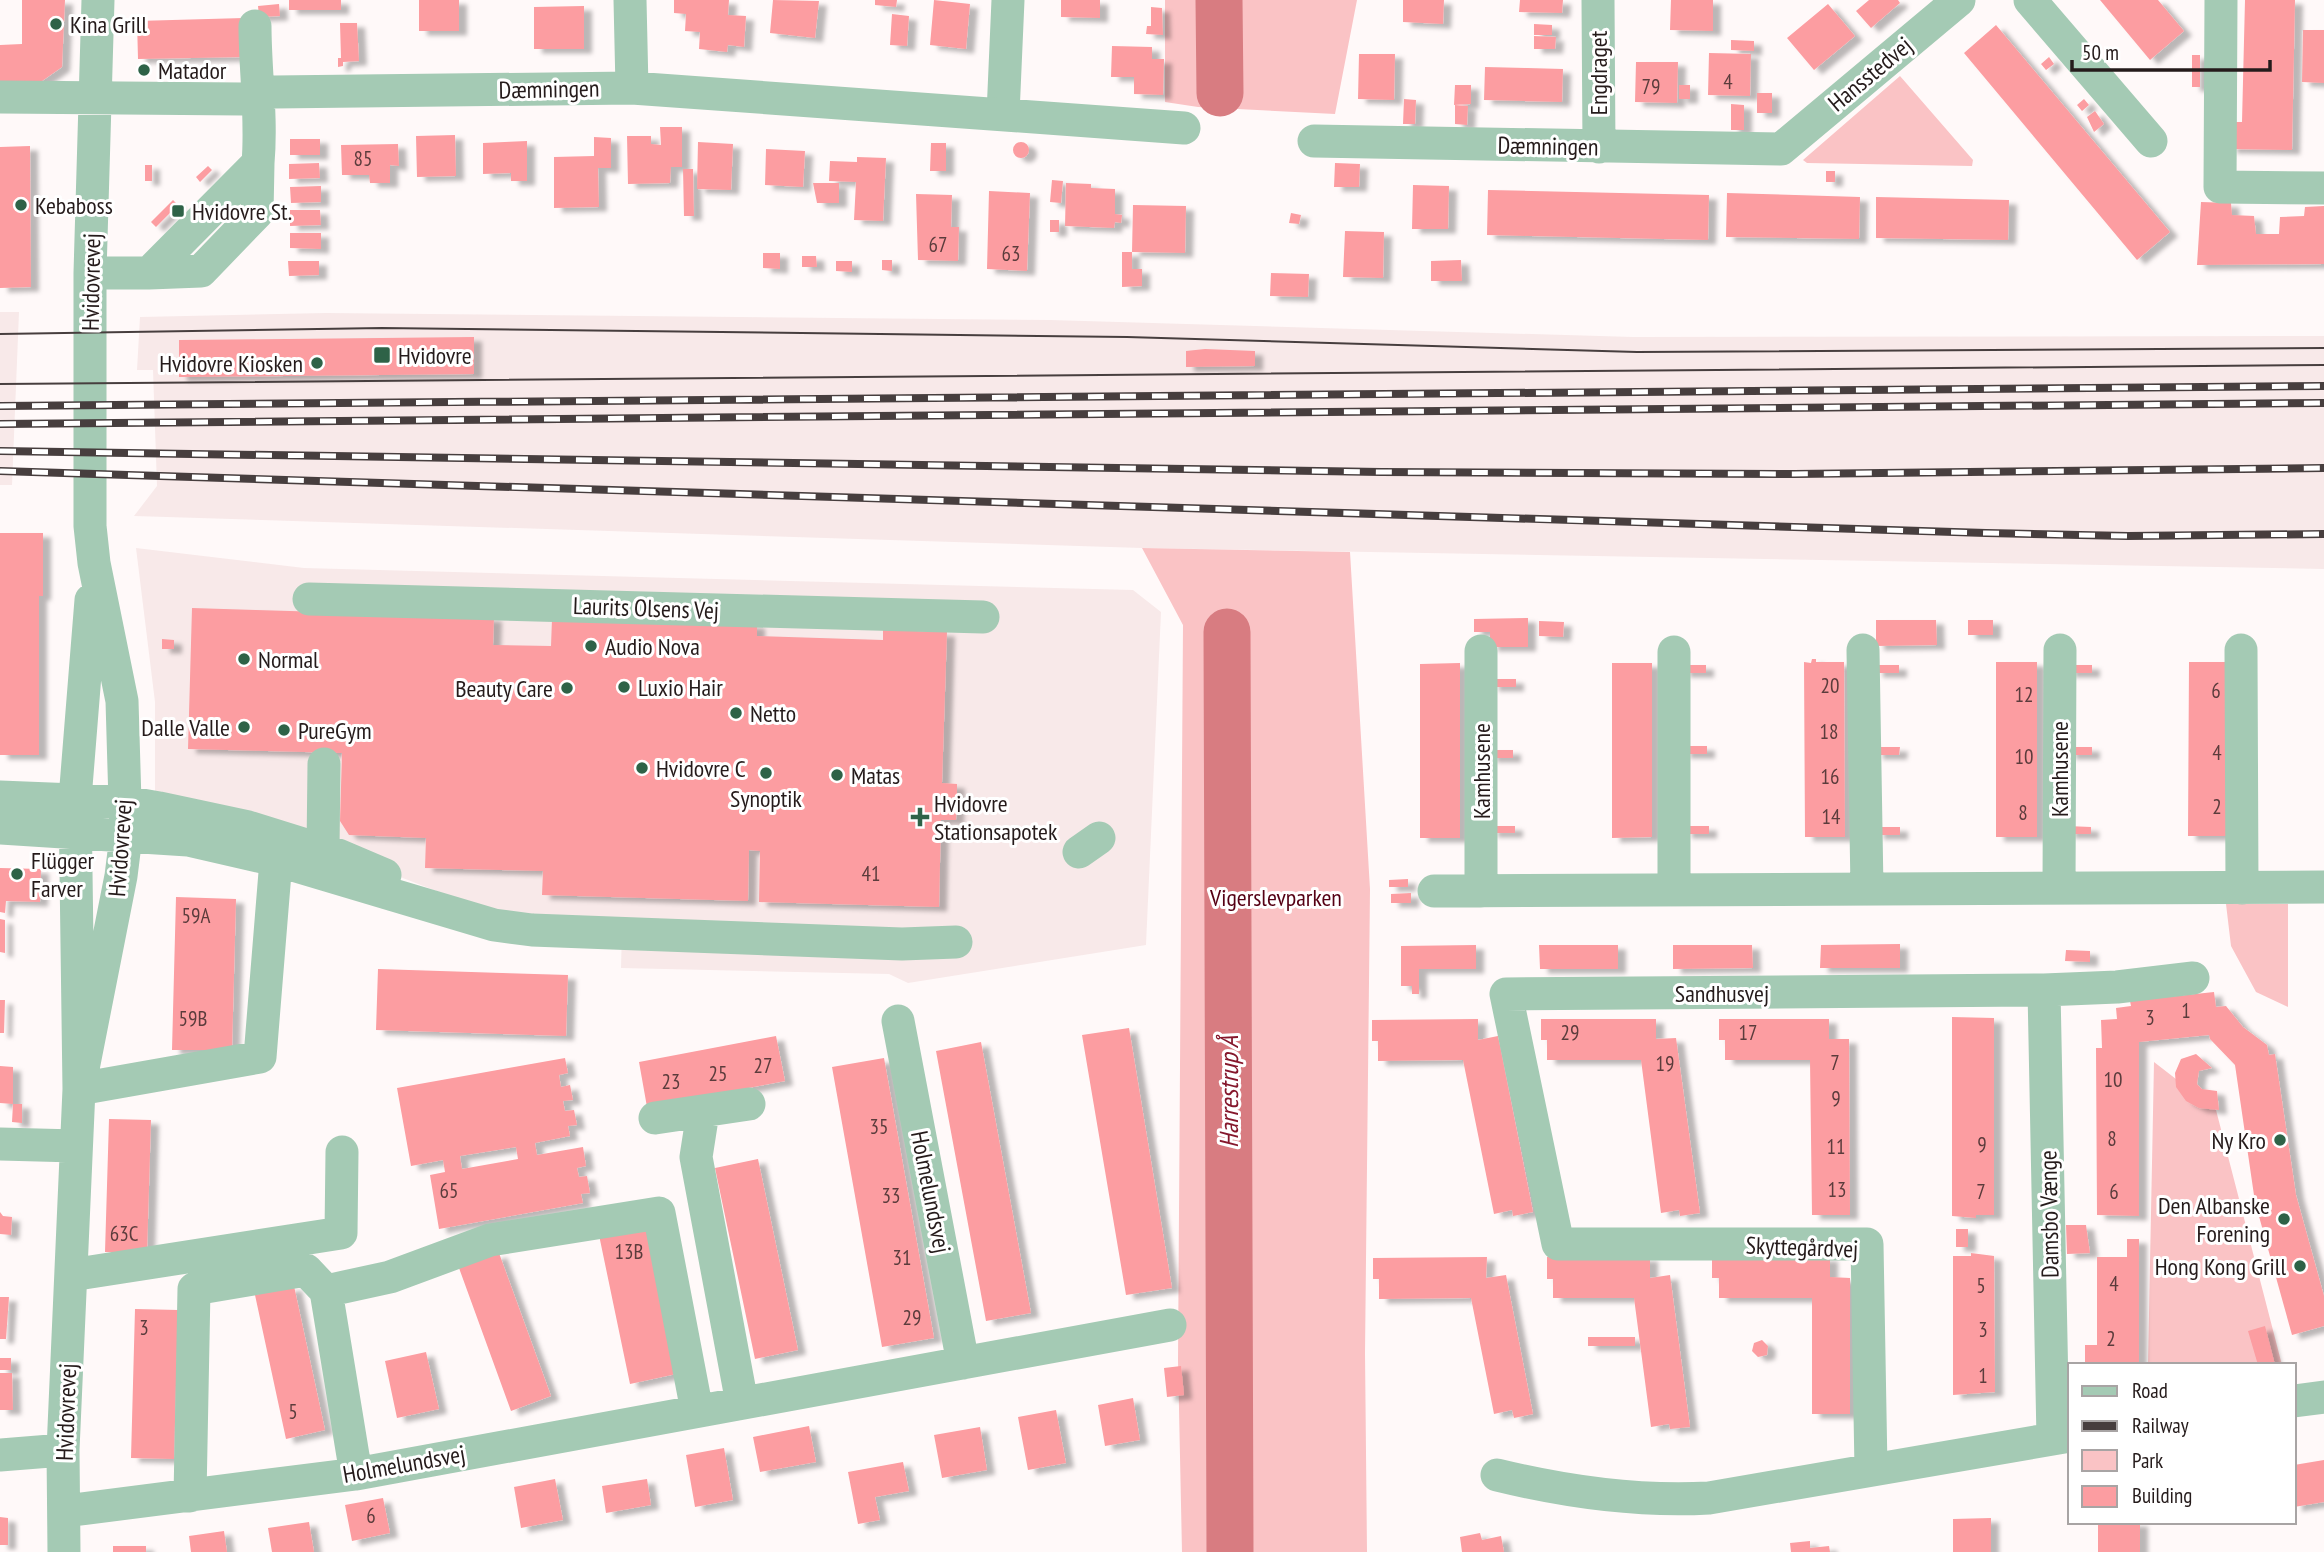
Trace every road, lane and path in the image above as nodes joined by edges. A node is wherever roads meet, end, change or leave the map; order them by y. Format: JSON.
{"nodes":[{"id":1,"x":97,"y":0,"type":"edge"},
{"id":2,"x":630,"y":0,"type":"edge"},
{"id":3,"x":1008,"y":0,"type":"edge"},
{"id":4,"x":1598,"y":0,"type":"edge"},
{"id":5,"x":1959,"y":0,"type":"edge"},
{"id":6,"x":2030,"y":0,"type":"edge"},
{"id":7,"x":2221,"y":0,"type":"edge"},
{"id":8,"x":255,"y":26,"type":"dead end"},
{"id":9,"x":632,"y":88,"type":"junction"},
{"id":10,"x":256,"y":96,"type":"junction"},
{"id":11,"x":0,"y":97,"type":"edge"},
{"id":12,"x":94,"y":97,"type":"junction"},
{"id":13,"x":1003,"y":114,"type":"junction"},
{"id":14,"x":1184,"y":128,"type":"dead end"},
{"id":15,"x":1314,"y":141,"type":"dead end"},
{"id":16,"x":2151,"y":141,"type":"dead end"},
{"id":17,"x":1599,"y":146,"type":"junction"},
{"id":18,"x":1781,"y":149,"type":"joint"},
{"id":19,"x":2324,"y":188,"type":"edge"},
{"id":20,"x":90,"y":273,"type":"junction"},
{"id":21,"x":94,"y":564,"type":"junction"},
{"id":22,"x":309,"y":600,"type":"dead end"},
{"id":23,"x":983,"y":617,"type":"dead end"},
{"id":24,"x":1863,"y":650,"type":"dead end"},
{"id":25,"x":2060,"y":650,"type":"dead end"},
{"id":26,"x":2241,"y":650,"type":"dead end"},
{"id":27,"x":1481,"y":651,"type":"dead end"},
{"id":28,"x":1674,"y":652,"type":"dead end"},
{"id":29,"x":324,"y":764,"type":"dead end"},
{"id":30,"x":0,"y":797,"type":"edge"},
{"id":31,"x":75,"y":799,"type":"junction"},
{"id":32,"x":125,"y":802,"type":"junction"},
{"id":33,"x":0,"y":828,"type":"edge"},
{"id":34,"x":74,"y":832,"type":"junction"},
{"id":35,"x":125,"y":836,"type":"junction"},
{"id":36,"x":323,"y":850,"type":"junction"},
{"id":37,"x":276,"y":860,"type":"junction"},
{"id":38,"x":2324,"y":887,"type":"edge"},
{"id":39,"x":2059,"y":888,"type":"junction"},
{"id":40,"x":2242,"y":888,"type":"junction"},
{"id":41,"x":1867,"y":889,"type":"junction"},
{"id":42,"x":1674,"y":890,"type":"junction"},
{"id":43,"x":1434,"y":891,"type":"dead end"},
{"id":44,"x":1481,"y":891,"type":"junction"},
{"id":45,"x":456,"y":913,"type":"junction"},
{"id":46,"x":956,"y":942,"type":"dead end"},
{"id":47,"x":2193,"y":978,"type":"dead end"},
{"id":48,"x":2045,"y":990,"type":"junction"},
{"id":49,"x":898,"y":1021,"type":"dead end"},
{"id":50,"x":79,"y":1089,"type":"junction"},
{"id":51,"x":749,"y":1104,"type":"dead end"},
{"id":52,"x":703,"y":1112,"type":"junction"},
{"id":53,"x":655,"y":1118,"type":"dead end"},
{"id":54,"x":0,"y":1144,"type":"edge"},
{"id":55,"x":76,"y":1146,"type":"junction"},
{"id":56,"x":342,"y":1152,"type":"dead end"},
{"id":57,"x":1558,"y":1244,"type":"joint"},
{"id":58,"x":71,"y":1275,"type":"junction"},
{"id":59,"x":326,"y":1291,"type":"junction"},
{"id":60,"x":1170,"y":1325,"type":"dead end"},
{"id":61,"x":963,"y":1363,"type":"junction"},
{"id":62,"x":2324,"y":1397,"type":"edge"},
{"id":63,"x":2296,"y":1401,"type":"edge"},
{"id":64,"x":742,"y":1403,"type":"junction"},
{"id":65,"x":698,"y":1411,"type":"junction"},
{"id":66,"x":2062,"y":1437,"type":"edge"},
{"id":67,"x":64,"y":1450,"type":"junction"},
{"id":68,"x":0,"y":1455,"type":"edge"},
{"id":69,"x":1871,"y":1469,"type":"junction"},
{"id":70,"x":356,"y":1474,"type":"junction"},
{"id":71,"x":1497,"y":1475,"type":"dead end"},
{"id":72,"x":190,"y":1496,"type":"junction"},
{"id":73,"x":65,"y":1511,"type":"junction"},
{"id":74,"x":64,"y":1552,"type":"edge"}],
"edges":[{"from":1,"to":12,"type":"street","name":"Hvidovrevej"},
{"from":2,"to":9,"type":"street"},
{"from":3,"to":13,"type":"street"},
{"from":4,"to":17,"type":"street","name":"Engdraget"},
{"from":5,"to":18,"type":"street","name":"Hansstedvej"},
{"from":6,"to":16,"type":"street"},
{"from":7,"to":19,"type":"street"},
{"from":8,"to":10,"type":"street"},
{"from":9,"to":10,"type":"street","name":"Dæmningen"},
{"from":9,"to":13,"type":"street","name":"Dæmningen"},
{"from":10,"to":12,"type":"street","name":"Dæmningen"},
{"from":10,"to":20,"type":"street"},
{"from":11,"to":12,"type":"street","name":"Dæmningen"},
{"from":12,"to":20,"type":"street","name":"Hvidovrevej"},
{"from":13,"to":14,"type":"street","name":"Dæmningen"},
{"from":15,"to":17,"type":"street","name":"Dæmningen"},
{"from":17,"to":18,"type":"street","name":"Dæmningen"},
{"from":20,"to":21,"type":"street","name":"Hvidovrevej"},
{"from":21,"to":31,"type":"street","name":"Hvidovrevej"},
{"from":21,"to":32,"type":"street","name":"Hvidovrevej"},
{"from":22,"to":23,"type":"street","name":"Laurits Olsens Vej"},
{"from":24,"to":41,"type":"street"},
{"from":25,"to":39,"type":"street","name":"Kamhusene"},
{"from":26,"to":40,"type":"street"},
{"from":27,"to":44,"type":"street","name":"Kamhusene"},
{"from":28,"to":42,"type":"street"},
{"from":29,"to":36,"type":"street"},
{"from":30,"to":31,"type":"street"},
{"from":31,"to":32,"type":"street"},
{"from":31,"to":34,"type":"street","name":"Hvidovrevej"},
{"from":32,"to":35,"type":"street","name":"Hvidovrevej"},
{"from":32,"to":36,"type":"street"},
{"from":33,"to":34,"type":"street"},
{"from":34,"to":35,"type":"street"},
{"from":34,"to":50,"type":"street","name":"Hvidovrevej"},
{"from":35,"to":37,"type":"street"},
{"from":35,"to":50,"type":"street","name":"Hvidovrevej"},
{"from":36,"to":45,"type":"street"},
{"from":37,"to":45,"type":"street"},
{"from":37,"to":50,"type":"street"},
{"from":38,"to":40,"type":"street"},
{"from":39,"to":40,"type":"street"},
{"from":39,"to":41,"type":"street"},
{"from":41,"to":42,"type":"street"},
{"from":42,"to":44,"type":"street"},
{"from":43,"to":44,"type":"street"},
{"from":45,"to":46,"type":"street"},
{"from":47,"to":48,"type":"street","name":"Sandhusvej"},
{"from":48,"to":57,"type":"street","name":"Sandhusvej"},
{"from":48,"to":66,"type":"street","name":"Damsbo Vænge"},
{"from":49,"to":61,"type":"street","name":"Holmelundsvej"},
{"from":50,"to":55,"type":"street","name":"Hvidovrevej"},
{"from":51,"to":52,"type":"street"},
{"from":52,"to":53,"type":"street"},
{"from":52,"to":64,"type":"street"},
{"from":54,"to":55,"type":"street"},
{"from":55,"to":58,"type":"street","name":"Hvidovrevej"},
{"from":56,"to":58,"type":"street"},
{"from":57,"to":69,"type":"street","name":"Skyttegårdvej"},
{"from":58,"to":67,"type":"street","name":"Hvidovrevej"},
{"from":59,"to":65,"type":"street"},
{"from":59,"to":70,"type":"street"},
{"from":59,"to":72,"type":"street"},
{"from":60,"to":61,"type":"street","name":"Holmelundsvej"},
{"from":61,"to":64,"type":"street","name":"Holmelundsvej"},
{"from":62,"to":63,"type":"street"},
{"from":64,"to":65,"type":"street","name":"Holmelundsvej"},
{"from":65,"to":70,"type":"street","name":"Holmelundsvej"},
{"from":66,"to":69,"type":"street"},
{"from":67,"to":68,"type":"street"},
{"from":67,"to":73,"type":"street","name":"Hvidovrevej"},
{"from":69,"to":71,"type":"street"},
{"from":70,"to":72,"type":"street","name":"Holmelundsvej"},
{"from":72,"to":73,"type":"street","name":"Holmelundsvej"},
{"from":73,"to":74,"type":"street","name":"Hvidovrevej"}]}
